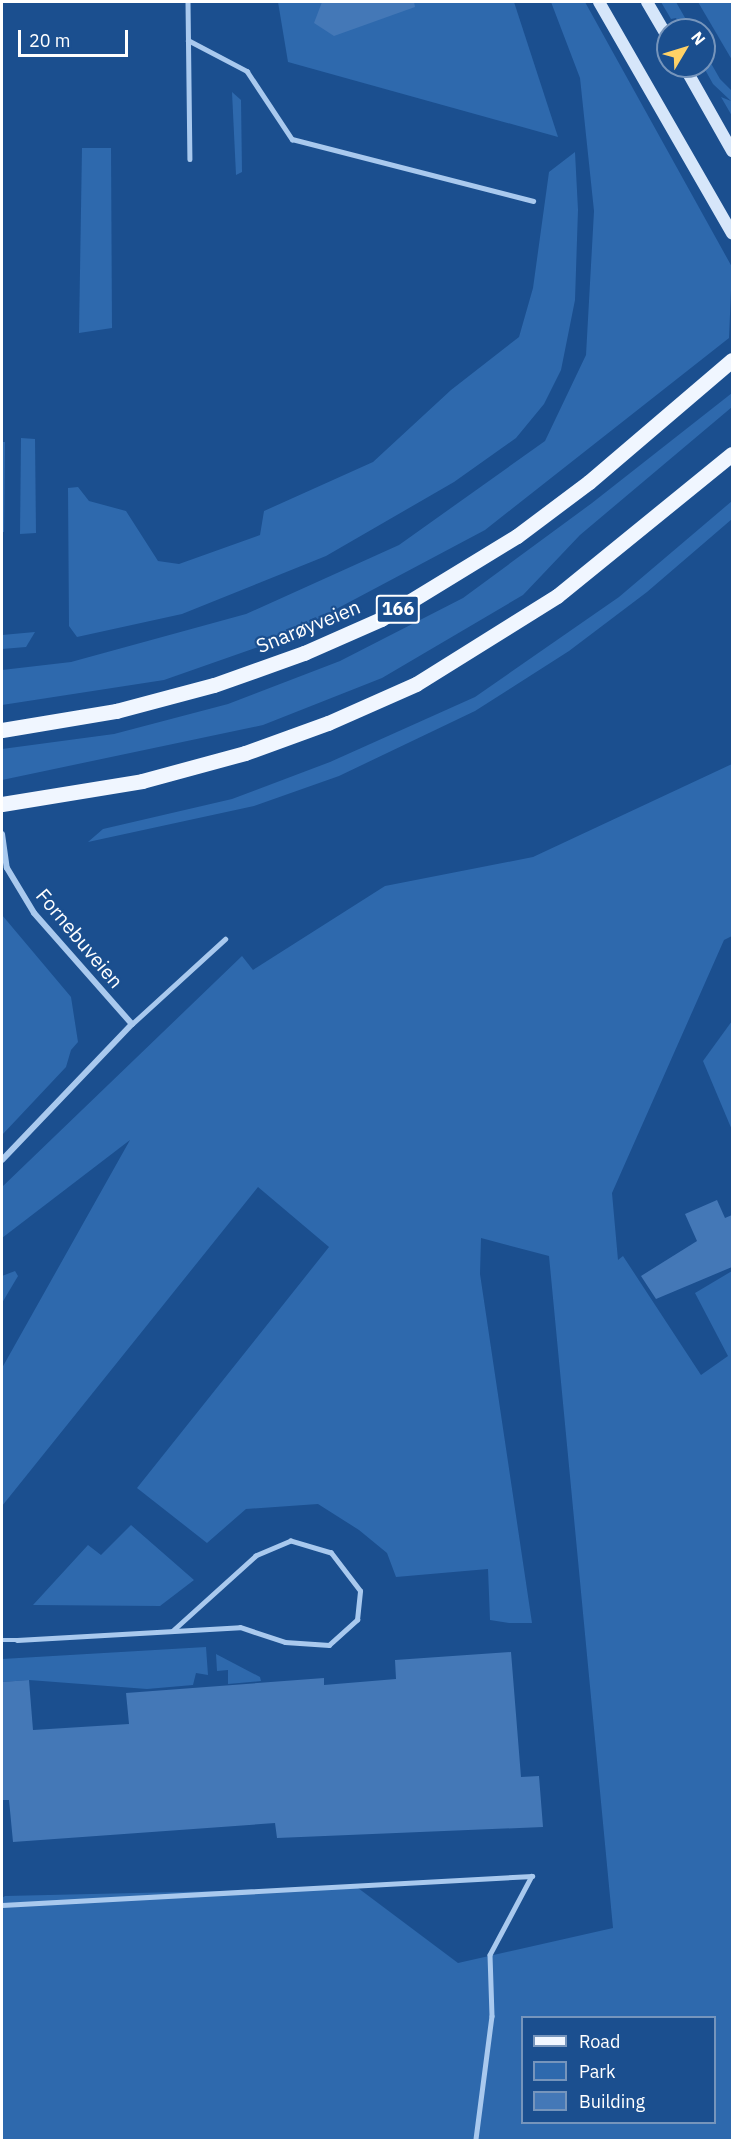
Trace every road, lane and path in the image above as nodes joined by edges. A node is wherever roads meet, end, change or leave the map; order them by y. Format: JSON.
{"nodes":[{"id":1,"x":188,"y":2,"type":"edge"},
{"id":2,"x":599,"y":2,"type":"edge"},
{"id":3,"x":647,"y":2,"type":"edge"},
{"id":4,"x":656,"y":18,"type":"edge"},
{"id":5,"x":188,"y":40,"type":"junction"},
{"id":6,"x":691,"y":78,"type":"edge"},
{"id":7,"x":732,"y":151,"type":"edge"},
{"id":8,"x":190,"y":159,"type":"dead end"},
{"id":9,"x":533,"y":201,"type":"dead end"},
{"id":10,"x":732,"y":233,"type":"edge"},
{"id":11,"x":732,"y":360,"type":"edge"},
{"id":12,"x":732,"y":454,"type":"edge"},
{"id":13,"x":2,"y":730,"type":"edge"},
{"id":14,"x":2,"y":804,"type":"edge"},
{"id":15,"x":2,"y":834,"type":"edge"},
{"id":16,"x":225,"y":939,"type":"dead end"},
{"id":17,"x":132,"y":1024,"type":"junction"},
{"id":18,"x":2,"y":1160,"type":"edge"},
{"id":19,"x":173,"y":1631,"type":"junction"},
{"id":20,"x":2,"y":1640,"type":"edge"},
{"id":21,"x":2,"y":1905,"type":"edge"},
{"id":22,"x":476,"y":2140,"type":"edge"}],
"edges":[{"from":1,"to":5,"type":"lane"},
{"from":2,"to":10,"type":"street"},
{"from":3,"to":4,"type":"street"},
{"from":5,"to":8,"type":"lane"},
{"from":5,"to":9,"type":"lane"},
{"from":6,"to":7,"type":"street"},
{"from":11,"to":13,"type":"main road","name":"Snarøyveien","number":"166"},
{"from":12,"to":14,"type":"main road"},
{"from":15,"to":17,"type":"street","name":"Fornebuveien"},
{"from":16,"to":17,"type":"lane"},
{"from":17,"to":18,"type":"street"},
{"from":19,"to":19,"type":"lane"},
{"from":19,"to":20,"type":"lane"},
{"from":21,"to":22,"type":"lane"}]}
